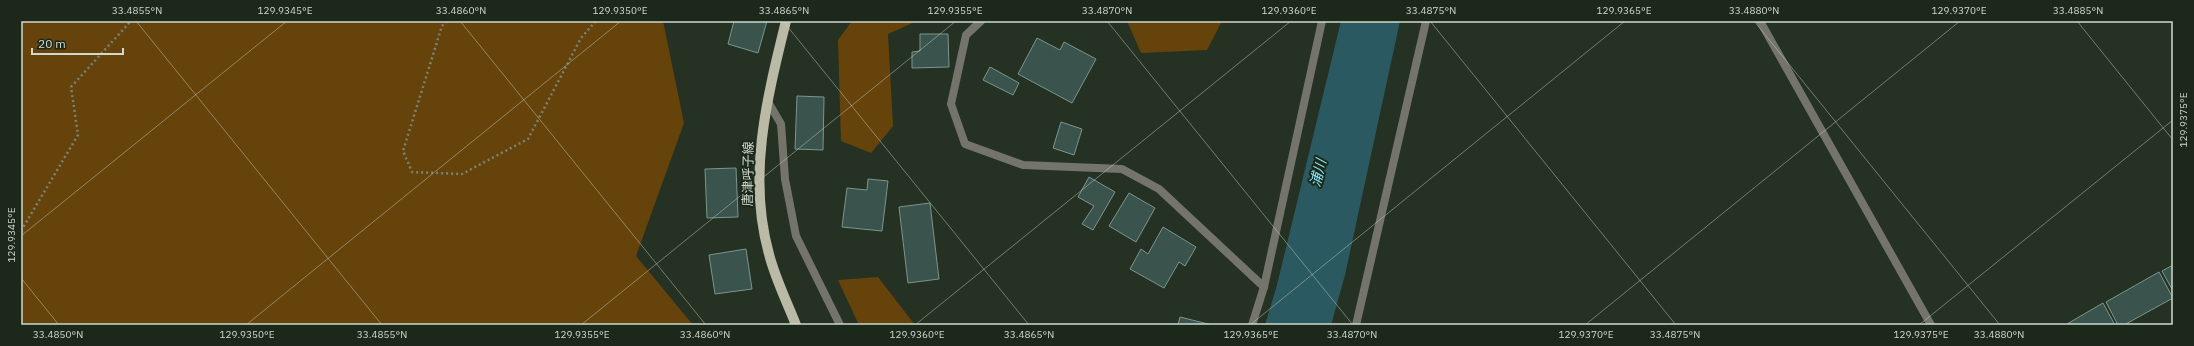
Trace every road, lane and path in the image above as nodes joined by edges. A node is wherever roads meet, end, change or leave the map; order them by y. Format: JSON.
{"nodes":[{"id":1,"x":131,"y":21,"type":"edge"},
{"id":2,"x":447,"y":21,"type":"edge"},
{"id":3,"x":596,"y":21,"type":"edge"},
{"id":4,"x":786,"y":21,"type":"edge"},
{"id":5,"x":981,"y":21,"type":"edge"},
{"id":6,"x":1322,"y":21,"type":"edge"},
{"id":7,"x":1426,"y":21,"type":"edge"},
{"id":8,"x":1760,"y":21,"type":"edge"},
{"id":9,"x":766,"y":99,"type":"junction"},
{"id":10,"x":21,"y":231,"type":"edge"},
{"id":11,"x":1264,"y":287,"type":"junction"},
{"id":12,"x":796,"y":325,"type":"edge"},
{"id":13,"x":840,"y":325,"type":"edge"},
{"id":14,"x":1252,"y":325,"type":"edge"},
{"id":15,"x":1356,"y":325,"type":"edge"},
{"id":16,"x":1931,"y":325,"type":"edge"}],
"edges":[{"from":1,"to":10,"type":"path"},
{"from":2,"to":3,"type":"path"},
{"from":4,"to":9,"type":"main road","name":"唐津呼子線"},
{"from":5,"to":11,"type":"street"},
{"from":6,"to":11,"type":"street"},
{"from":7,"to":15,"type":"street"},
{"from":8,"to":16,"type":"street"},
{"from":9,"to":12,"type":"main road","name":"唐津呼子線"},
{"from":9,"to":13,"type":"street"},
{"from":11,"to":14,"type":"street"}]}
